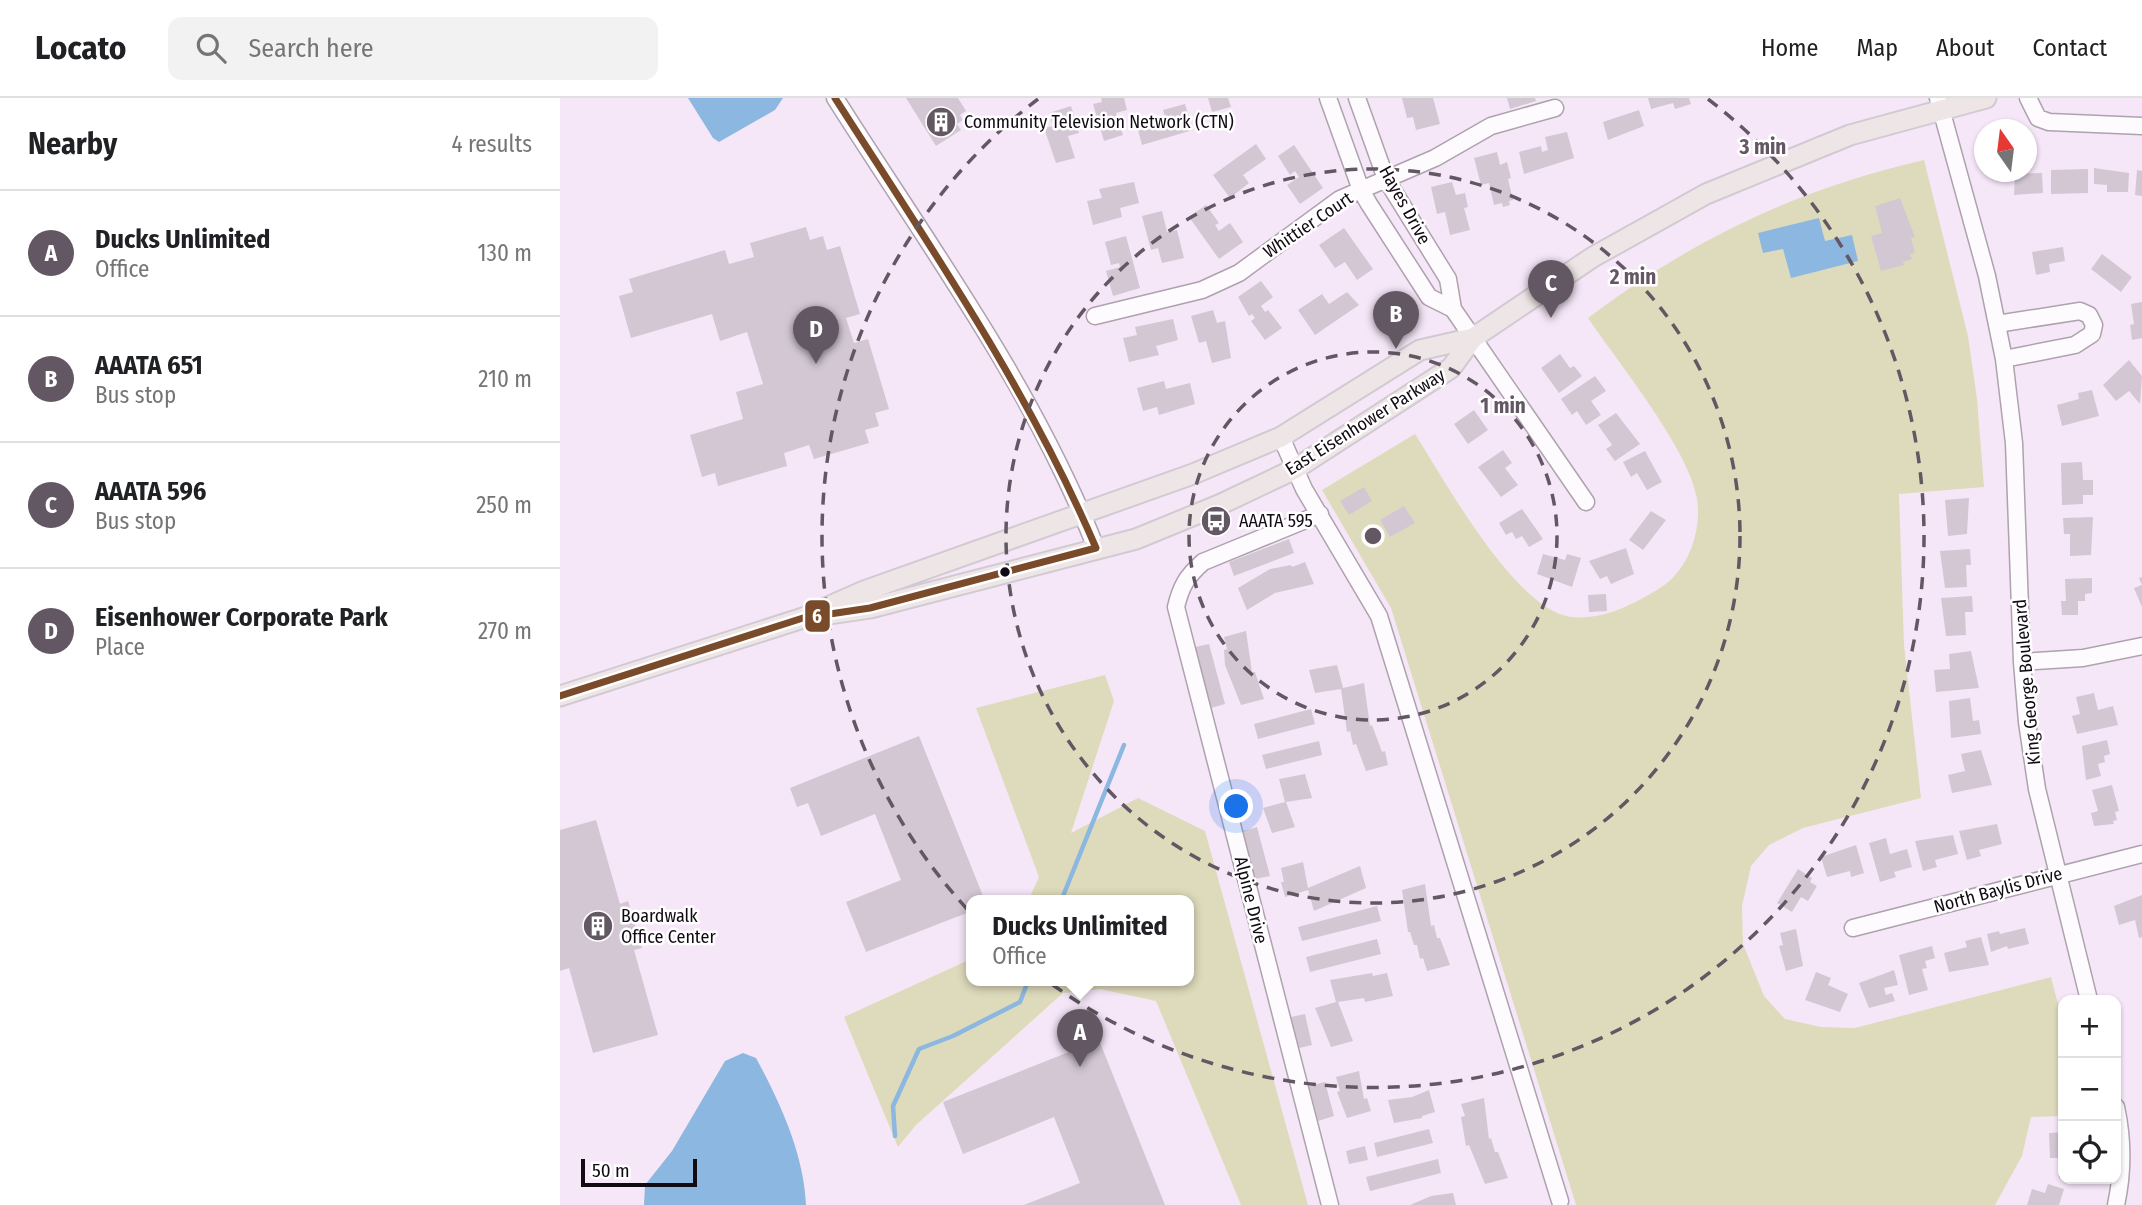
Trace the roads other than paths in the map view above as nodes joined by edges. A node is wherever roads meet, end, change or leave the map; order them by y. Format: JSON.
{"nodes":[{"id":1,"x":835,"y":98,"type":"edge"},
{"id":2,"x":1328,"y":98,"type":"edge"},
{"id":3,"x":1357,"y":98,"type":"edge"},
{"id":4,"x":1986,"y":98,"type":"edge"},
{"id":5,"x":2028,"y":98,"type":"edge"},
{"id":6,"x":1942,"y":101,"type":"edge"},
{"id":7,"x":1555,"y":108,"type":"dead end"},
{"id":8,"x":2142,"y":126,"type":"edge"},
{"id":9,"x":1386,"y":179,"type":"junction"},
{"id":10,"x":1361,"y":190,"type":"junction"},
{"id":11,"x":1453,"y":309,"type":"junction"},
{"id":12,"x":1095,"y":316,"type":"dead end"},
{"id":13,"x":1997,"y":324,"type":"junction"},
{"id":14,"x":1473,"y":338,"type":"junction"},
{"id":15,"x":2004,"y":359,"type":"junction"},
{"id":16,"x":1281,"y":437,"type":"junction"},
{"id":17,"x":1295,"y":469,"type":"junction"},
{"id":18,"x":1586,"y":502,"type":"dead end"},
{"id":19,"x":1320,"y":514,"type":"junction"},
{"id":20,"x":1083,"y":515,"type":"junction"},
{"id":21,"x":1096,"y":548,"type":"junction"},
{"id":22,"x":803,"y":618,"type":"junction"},
{"id":23,"x":2142,"y":646,"type":"edge"},
{"id":24,"x":2022,"y":662,"type":"junction"},
{"id":25,"x":560,"y":696,"type":"edge"},
{"id":26,"x":2142,"y":854,"type":"edge"},
{"id":27,"x":2057,"y":874,"type":"junction"},
{"id":28,"x":1853,"y":928,"type":"dead end"},
{"id":29,"x":2089,"y":995,"type":"edge"},
{"id":30,"x":2119,"y":1121,"type":"edge"},
{"id":31,"x":1560,"y":1201,"type":"dead end"},
{"id":32,"x":1330,"y":1205,"type":"edge"},
{"id":33,"x":2116,"y":1205,"type":"edge"}],
"edges":[{"from":1,"to":20,"type":"street"},
{"from":2,"to":10,"type":"street","name":"Hayes Drive"},
{"from":3,"to":9,"type":"street","name":"Hayes Drive"},
{"from":4,"to":6,"type":"main road","name":"East Eisenhower Parkway"},
{"from":5,"to":8,"type":"street"},
{"from":6,"to":13,"type":"street","name":"King George Boulevard"},
{"from":6,"to":14,"type":"main road","name":"East Eisenhower Parkway"},
{"from":7,"to":9,"type":"street","name":"Whittier Court"},
{"from":9,"to":10,"type":"street","name":"Whittier Court"},
{"from":9,"to":11,"type":"street","name":"Hayes Drive"},
{"from":10,"to":11,"type":"street","name":"Hayes Drive"},
{"from":10,"to":12,"type":"street","name":"Whittier Court"},
{"from":11,"to":14,"type":"street","name":"Hayes Drive"},
{"from":13,"to":15,"type":"street","name":"King George Boulevard"},
{"from":13,"to":15,"type":"street"},
{"from":14,"to":16,"type":"main road","name":"East Eisenhower Parkway"},
{"from":14,"to":17,"type":"main road","name":"East Eisenhower Parkway"},
{"from":14,"to":18,"type":"street","name":"Hayes Drive"},
{"from":15,"to":24,"type":"street","name":"King George Boulevard"},
{"from":16,"to":17,"type":"street"},
{"from":16,"to":20,"type":"main road","name":"East Eisenhower Parkway"},
{"from":17,"to":19,"type":"street"},
{"from":17,"to":21,"type":"main road","name":"East Eisenhower Parkway"},
{"from":19,"to":31,"type":"street"},
{"from":19,"to":32,"type":"street","name":"Alpine Drive"},
{"from":20,"to":21,"type":"street"},
{"from":20,"to":22,"type":"main road","name":"East Eisenhower Parkway"},
{"from":21,"to":22,"type":"main road","name":"East Eisenhower Parkway"},
{"from":22,"to":25,"type":"main road","name":"East Eisenhower Parkway"},
{"from":23,"to":24,"type":"street"},
{"from":24,"to":27,"type":"street","name":"King George Boulevard"},
{"from":26,"to":27,"type":"street","name":"North Baylis Drive"},
{"from":27,"to":28,"type":"street","name":"North Baylis Drive"},
{"from":27,"to":29,"type":"street","name":"King George Boulevard"},
{"from":30,"to":33,"type":"street"}]}
